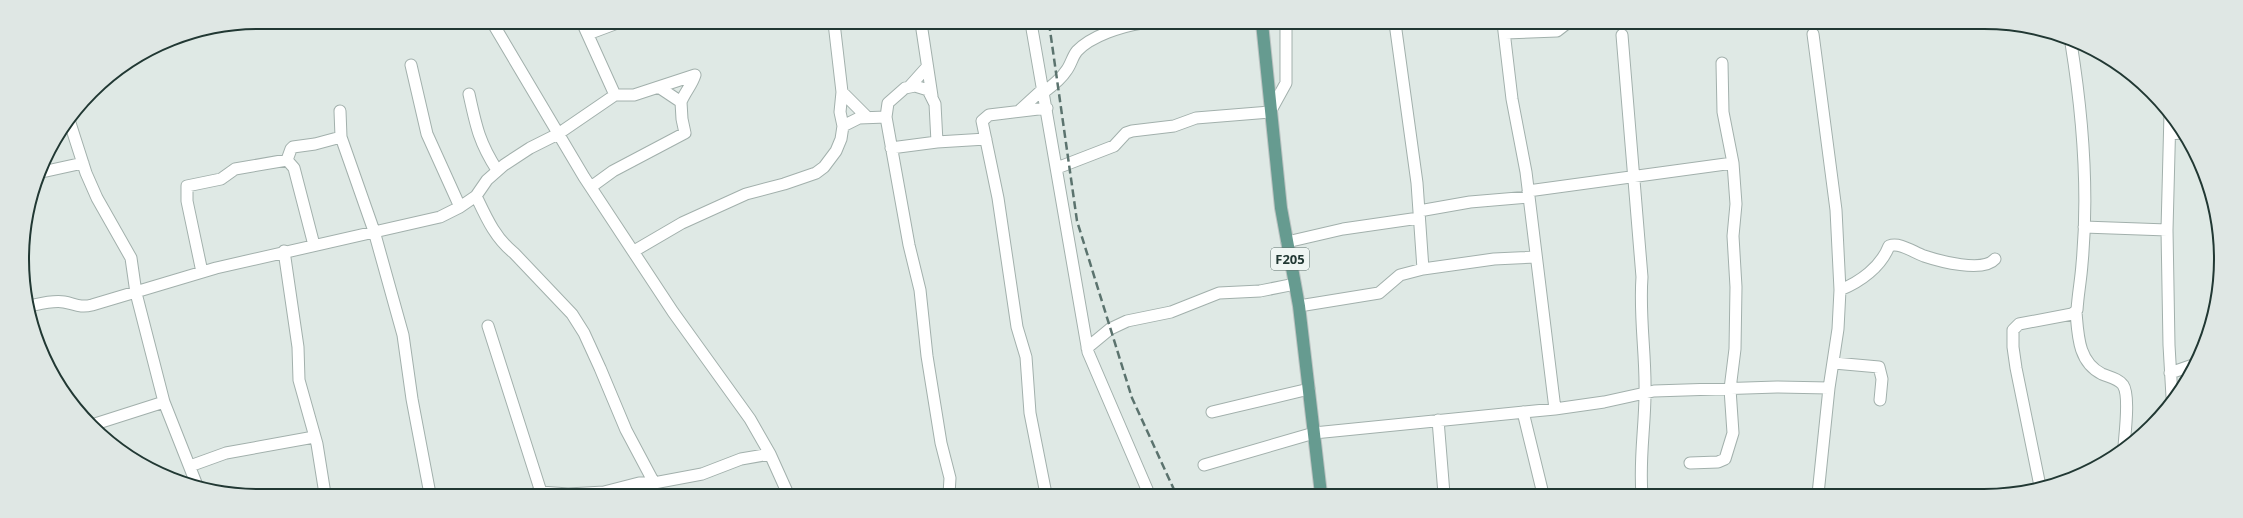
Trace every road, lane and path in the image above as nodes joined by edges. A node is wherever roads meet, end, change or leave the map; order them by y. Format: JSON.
{"nodes":[{"id":1,"x":496,"y":29,"type":"edge"},
{"id":2,"x":586,"y":29,"type":"edge"},
{"id":3,"x":601,"y":29,"type":"edge"},
{"id":4,"x":835,"y":29,"type":"edge"},
{"id":5,"x":922,"y":29,"type":"edge"},
{"id":6,"x":1032,"y":29,"type":"edge"},
{"id":7,"x":1116,"y":29,"type":"edge"},
{"id":8,"x":1263,"y":29,"type":"edge"},
{"id":9,"x":1286,"y":29,"type":"edge"},
{"id":10,"x":1396,"y":29,"type":"edge"},
{"id":11,"x":1504,"y":29,"type":"edge"},
{"id":12,"x":1522,"y":29,"type":"edge"},
{"id":13,"x":1560,"y":29,"type":"edge"},
{"id":14,"x":588,"y":34,"type":"junction"},
{"id":15,"x":1813,"y":34,"type":"dead end"},
{"id":16,"x":1622,"y":35,"type":"dead end"},
{"id":17,"x":2072,"y":47,"type":"edge"},
{"id":18,"x":1722,"y":63,"type":"dead end"},
{"id":19,"x":411,"y":65,"type":"dead end"},
{"id":20,"x":927,"y":67,"type":"junction"},
{"id":21,"x":910,"y":86,"type":"junction"},
{"id":22,"x":660,"y":88,"type":"junction"},
{"id":23,"x":1043,"y":91,"type":"junction"},
{"id":24,"x":842,"y":92,"type":"junction"},
{"id":25,"x":469,"y":94,"type":"dead end"},
{"id":26,"x":615,"y":95,"type":"junction"},
{"id":27,"x":933,"y":97,"type":"junction"},
{"id":28,"x":681,"y":102,"type":"junction"},
{"id":29,"x":1047,"y":108,"type":"junction"},
{"id":30,"x":340,"y":111,"type":"dead end"},
{"id":31,"x":1019,"y":111,"type":"junction"},
{"id":32,"x":1270,"y":112,"type":"junction"},
{"id":33,"x":867,"y":117,"type":"junction"},
{"id":34,"x":886,"y":117,"type":"junction"},
{"id":35,"x":843,"y":126,"type":"junction"},
{"id":36,"x":71,"y":127,"type":"edge"},
{"id":37,"x":2176,"y":133,"type":"edge"},
{"id":38,"x":558,"y":134,"type":"junction"},
{"id":39,"x":341,"y":137,"type":"junction"},
{"id":40,"x":986,"y":139,"type":"junction"},
{"id":41,"x":937,"y":142,"type":"junction"},
{"id":42,"x":891,"y":148,"type":"junction"},
{"id":43,"x":287,"y":160,"type":"junction"},
{"id":44,"x":83,"y":163,"type":"junction"},
{"id":45,"x":1733,"y":163,"type":"junction"},
{"id":46,"x":1057,"y":168,"type":"junction"},
{"id":47,"x":497,"y":170,"type":"junction"},
{"id":48,"x":47,"y":171,"type":"edge"},
{"id":49,"x":1633,"y":175,"type":"junction"},
{"id":50,"x":591,"y":187,"type":"junction"},
{"id":51,"x":1529,"y":194,"type":"junction"},
{"id":52,"x":476,"y":196,"type":"junction"},
{"id":53,"x":460,"y":207,"type":"junction"},
{"id":54,"x":1419,"y":214,"type":"junction"},
{"id":55,"x":2084,"y":227,"type":"junction"},
{"id":56,"x":2167,"y":230,"type":"junction"},
{"id":57,"x":374,"y":231,"type":"junction"},
{"id":58,"x":1287,"y":242,"type":"junction"},
{"id":59,"x":314,"y":244,"type":"junction"},
{"id":60,"x":284,"y":251,"type":"junction"},
{"id":61,"x":634,"y":251,"type":"junction"},
{"id":62,"x":1536,"y":256,"type":"junction"},
{"id":63,"x":1995,"y":259,"type":"dead end"},
{"id":64,"x":1423,"y":269,"type":"junction"},
{"id":65,"x":202,"y":272,"type":"junction"},
{"id":66,"x":1295,"y":284,"type":"junction"},
{"id":67,"x":1840,"y":290,"type":"junction"},
{"id":68,"x":136,"y":293,"type":"junction"},
{"id":69,"x":33,"y":305,"type":"edge"},
{"id":70,"x":1299,"y":306,"type":"junction"},
{"id":71,"x":2076,"y":312,"type":"junction"},
{"id":72,"x":488,"y":326,"type":"dead end"},
{"id":73,"x":1087,"y":348,"type":"junction"},
{"id":74,"x":1834,"y":363,"type":"junction"},
{"id":75,"x":2187,"y":367,"type":"edge"},
{"id":76,"x":2170,"y":373,"type":"junction"},
{"id":77,"x":1730,"y":388,"type":"junction"},
{"id":78,"x":1829,"y":388,"type":"junction"},
{"id":79,"x":1309,"y":389,"type":"junction"},
{"id":80,"x":2171,"y":392,"type":"edge"},
{"id":81,"x":1645,"y":394,"type":"junction"},
{"id":82,"x":1880,"y":400,"type":"dead end"},
{"id":83,"x":164,"y":402,"type":"junction"},
{"id":84,"x":1555,"y":409,"type":"junction"},
{"id":85,"x":1212,"y":412,"type":"dead end"},
{"id":86,"x":1523,"y":412,"type":"junction"},
{"id":87,"x":1438,"y":420,"type":"junction"},
{"id":88,"x":97,"y":423,"type":"edge"},
{"id":89,"x":1314,"y":433,"type":"junction"},
{"id":90,"x":314,"y":437,"type":"junction"},
{"id":91,"x":2124,"y":441,"type":"edge"},
{"id":92,"x":770,"y":454,"type":"junction"},
{"id":93,"x":1690,"y":463,"type":"dead end"},
{"id":94,"x":1204,"y":465,"type":"dead end"},
{"id":95,"x":190,"y":466,"type":"junction"},
{"id":96,"x":195,"y":480,"type":"edge"},
{"id":97,"x":2039,"y":482,"type":"edge"},
{"id":98,"x":654,"y":483,"type":"junction"},
{"id":99,"x":324,"y":489,"type":"edge"},
{"id":100,"x":429,"y":489,"type":"edge"},
{"id":101,"x":536,"y":489,"type":"edge"},
{"id":102,"x":616,"y":489,"type":"edge"},
{"id":103,"x":657,"y":489,"type":"edge"},
{"id":104,"x":786,"y":489,"type":"edge"},
{"id":105,"x":949,"y":489,"type":"edge"},
{"id":106,"x":1045,"y":489,"type":"edge"},
{"id":107,"x":1147,"y":489,"type":"edge"},
{"id":108,"x":1320,"y":489,"type":"edge"},
{"id":109,"x":1444,"y":489,"type":"edge"},
{"id":110,"x":1542,"y":489,"type":"edge"},
{"id":111,"x":1642,"y":489,"type":"edge"},
{"id":112,"x":1819,"y":489,"type":"edge"}],
"edges":[{"from":1,"to":38,"type":"street"},
{"from":2,"to":14,"type":"street"},
{"from":3,"to":14,"type":"street"},
{"from":4,"to":24,"type":"street"},
{"from":5,"to":20,"type":"street"},
{"from":6,"to":23,"type":"street"},
{"from":7,"to":23,"type":"street"},
{"from":8,"to":32,"type":"main road","number":"F205"},
{"from":9,"to":32,"type":"street"},
{"from":10,"to":54,"type":"street"},
{"from":11,"to":51,"type":"street"},
{"from":12,"to":13,"type":"street"},
{"from":14,"to":26,"type":"street"},
{"from":15,"to":67,"type":"street"},
{"from":16,"to":49,"type":"street"},
{"from":17,"to":55,"type":"street"},
{"from":18,"to":45,"type":"street"},
{"from":19,"to":53,"type":"street"},
{"from":20,"to":21,"type":"street"},
{"from":20,"to":27,"type":"street"},
{"from":21,"to":27,"type":"street"},
{"from":21,"to":34,"type":"street"},
{"from":22,"to":26,"type":"street"},
{"from":22,"to":28,"type":"street"},
{"from":22,"to":28,"type":"street"},
{"from":23,"to":29,"type":"street"},
{"from":23,"to":31,"type":"street"},
{"from":24,"to":33,"type":"street"},
{"from":24,"to":35,"type":"street"},
{"from":25,"to":47,"type":"street"},
{"from":26,"to":38,"type":"street"},
{"from":27,"to":41,"type":"street"},
{"from":28,"to":50,"type":"street"},
{"from":29,"to":31,"type":"street"},
{"from":29,"to":46,"type":"street"},
{"from":30,"to":39,"type":"street"},
{"from":31,"to":40,"type":"street"},
{"from":32,"to":46,"type":"street"},
{"from":32,"to":58,"type":"main road","number":"F205"},
{"from":33,"to":34,"type":"street"},
{"from":33,"to":35,"type":"street"},
{"from":34,"to":42,"type":"street"},
{"from":35,"to":61,"type":"street"},
{"from":36,"to":44,"type":"street"},
{"from":37,"to":56,"type":"street"},
{"from":38,"to":47,"type":"street"},
{"from":38,"to":50,"type":"street"},
{"from":39,"to":43,"type":"street"},
{"from":39,"to":57,"type":"street"},
{"from":40,"to":41,"type":"street"},
{"from":40,"to":106,"type":"street"},
{"from":41,"to":42,"type":"street"},
{"from":42,"to":105,"type":"street"},
{"from":43,"to":59,"type":"street"},
{"from":43,"to":65,"type":"street"},
{"from":44,"to":48,"type":"street"},
{"from":44,"to":68,"type":"street"},
{"from":45,"to":49,"type":"street"},
{"from":45,"to":77,"type":"street"},
{"from":46,"to":73,"type":"street"},
{"from":47,"to":52,"type":"street"},
{"from":49,"to":51,"type":"street"},
{"from":49,"to":81,"type":"street"},
{"from":50,"to":61,"type":"street"},
{"from":51,"to":54,"type":"street"},
{"from":51,"to":62,"type":"street"},
{"from":52,"to":53,"type":"street"},
{"from":52,"to":98,"type":"street"},
{"from":53,"to":57,"type":"street"},
{"from":54,"to":58,"type":"street"},
{"from":54,"to":64,"type":"street"},
{"from":55,"to":56,"type":"street"},
{"from":55,"to":71,"type":"street"},
{"from":56,"to":76,"type":"street"},
{"from":57,"to":59,"type":"street"},
{"from":57,"to":100,"type":"street"},
{"from":58,"to":66,"type":"main road","number":"F205"},
{"from":59,"to":60,"type":"street"},
{"from":60,"to":65,"type":"street"},
{"from":60,"to":90,"type":"street"},
{"from":61,"to":92,"type":"street"},
{"from":62,"to":64,"type":"street"},
{"from":62,"to":84,"type":"street"},
{"from":63,"to":67,"type":"street"},
{"from":64,"to":70,"type":"street"},
{"from":65,"to":68,"type":"street"},
{"from":66,"to":70,"type":"main road","number":"F205"},
{"from":66,"to":73,"type":"street"},
{"from":67,"to":74,"type":"street"},
{"from":68,"to":69,"type":"street"},
{"from":68,"to":83,"type":"street"},
{"from":70,"to":79,"type":"main road","number":"F205"},
{"from":71,"to":91,"type":"street"},
{"from":71,"to":97,"type":"street"},
{"from":72,"to":101,"type":"street"},
{"from":73,"to":107,"type":"street"},
{"from":74,"to":78,"type":"street"},
{"from":74,"to":82,"type":"street"},
{"from":75,"to":76,"type":"street"},
{"from":76,"to":80,"type":"street"},
{"from":77,"to":78,"type":"street"},
{"from":77,"to":81,"type":"street"},
{"from":77,"to":93,"type":"street"},
{"from":78,"to":112,"type":"street"},
{"from":79,"to":85,"type":"street"},
{"from":79,"to":89,"type":"main road","number":"F205"},
{"from":81,"to":84,"type":"street"},
{"from":81,"to":111,"type":"street"},
{"from":83,"to":88,"type":"street"},
{"from":83,"to":95,"type":"street"},
{"from":84,"to":86,"type":"street"},
{"from":86,"to":87,"type":"street"},
{"from":86,"to":110,"type":"street"},
{"from":87,"to":89,"type":"street"},
{"from":87,"to":109,"type":"street"},
{"from":89,"to":94,"type":"street"},
{"from":89,"to":108,"type":"main road","number":"F205"},
{"from":90,"to":95,"type":"street"},
{"from":90,"to":99,"type":"street"},
{"from":92,"to":98,"type":"street"},
{"from":92,"to":104,"type":"street"},
{"from":95,"to":96,"type":"street"},
{"from":98,"to":102,"type":"street"},
{"from":98,"to":103,"type":"street"}]}
